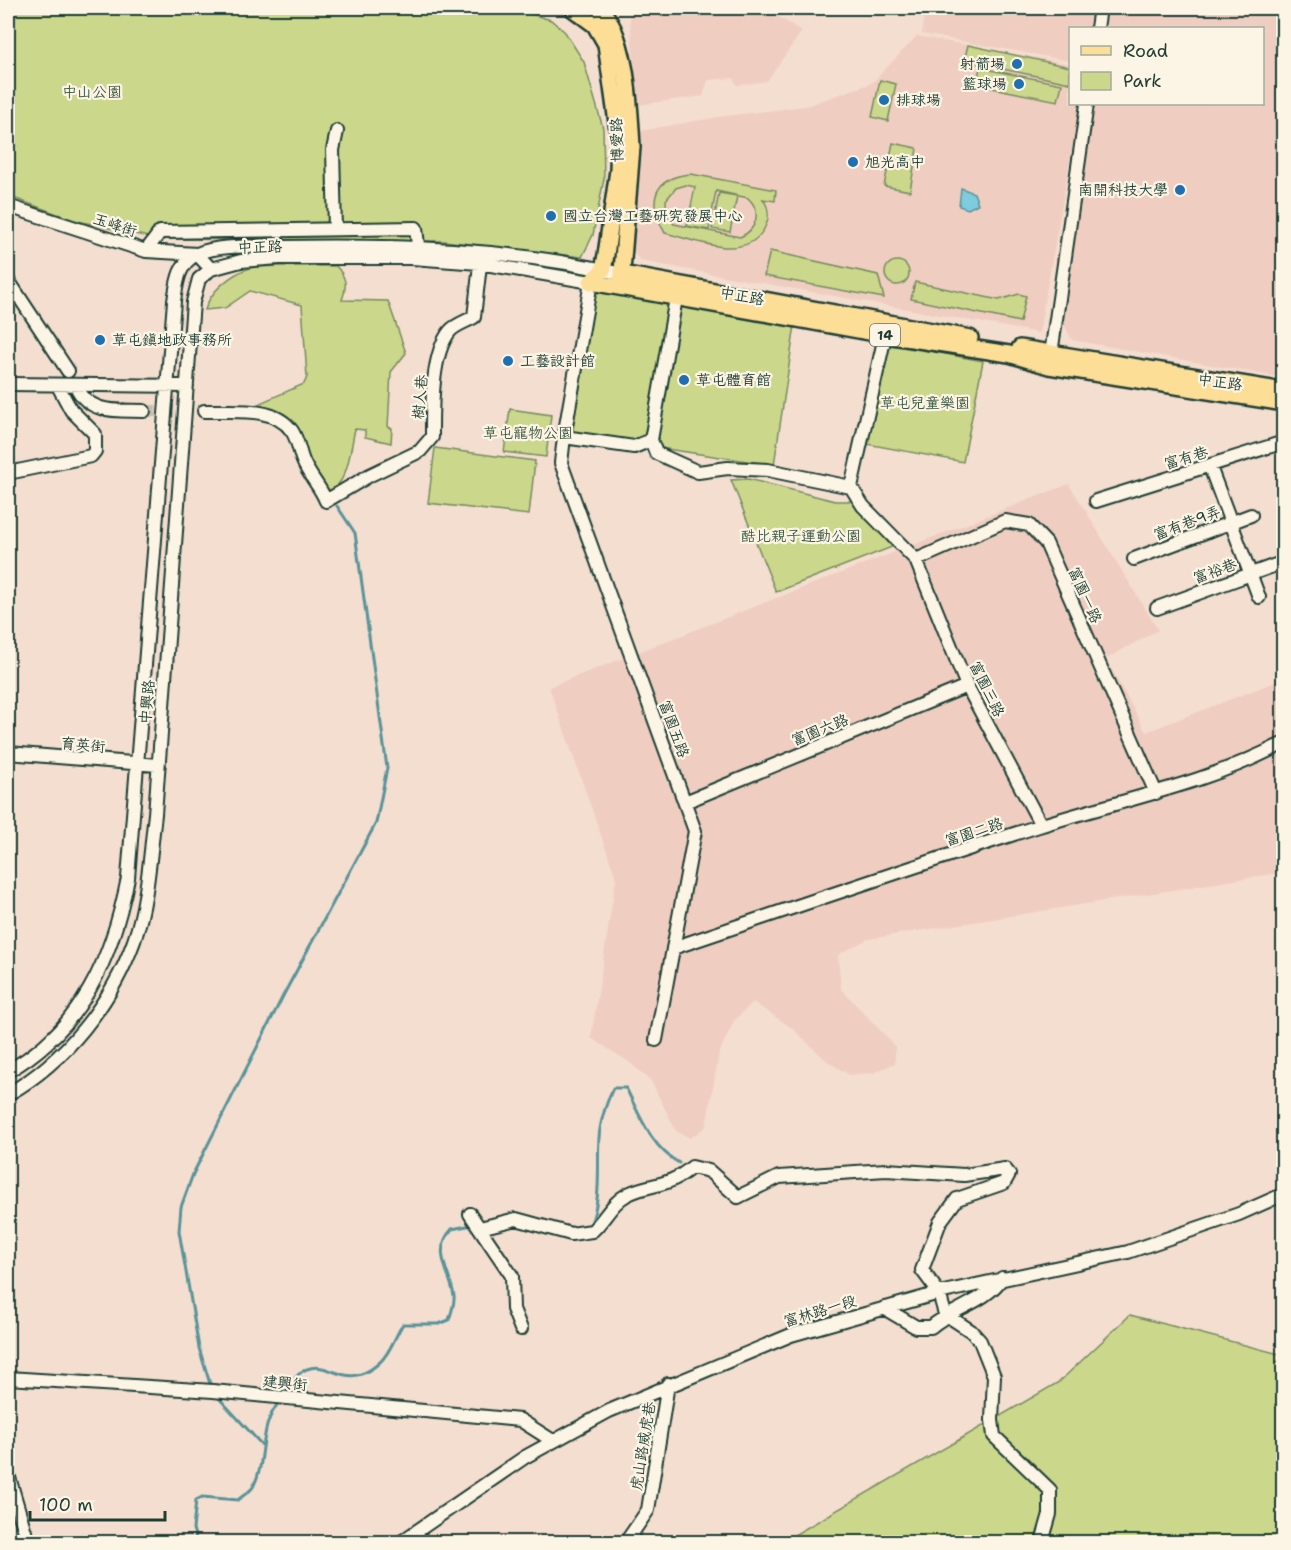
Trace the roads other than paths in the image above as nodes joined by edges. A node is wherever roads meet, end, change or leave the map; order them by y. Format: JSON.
{"nodes":[{"id":1,"x":572,"y":8,"type":"edge"},
{"id":2,"x":1100,"y":8,"type":"edge"},
{"id":3,"x":603,"y":9,"type":"edge"},
{"id":4,"x":595,"y":25,"type":"junction"},
{"id":5,"x":1097,"y":27,"type":"edge"},
{"id":6,"x":1087,"y":105,"type":"edge"},
{"id":7,"x":337,"y":131,"type":"dead end"},
{"id":8,"x":8,"y":206,"type":"edge"},
{"id":9,"x":335,"y":230,"type":"junction"},
{"id":10,"x":146,"y":251,"type":"junction"},
{"id":11,"x":419,"y":253,"type":"junction"},
{"id":12,"x":197,"y":254,"type":"junction"},
{"id":13,"x":481,"y":257,"type":"junction"},
{"id":14,"x":211,"y":269,"type":"junction"},
{"id":15,"x":603,"y":270,"type":"junction"},
{"id":16,"x":8,"y":280,"type":"edge"},
{"id":17,"x":621,"y":281,"type":"junction"},
{"id":18,"x":591,"y":282,"type":"junction"},
{"id":19,"x":676,"y":298,"type":"junction"},
{"id":20,"x":887,"y":329,"type":"junction"},
{"id":21,"x":1050,"y":360,"type":"junction"},
{"id":22,"x":68,"y":371,"type":"dead end"},
{"id":23,"x":8,"y":384,"type":"edge"},
{"id":24,"x":58,"y":386,"type":"junction"},
{"id":25,"x":76,"y":386,"type":"junction"},
{"id":26,"x":168,"y":386,"type":"junction"},
{"id":27,"x":187,"y":386,"type":"junction"},
{"id":28,"x":1284,"y":391,"type":"edge"},
{"id":29,"x":1284,"y":403,"type":"edge"},
{"id":30,"x":144,"y":411,"type":"tunnel mouth"},
{"id":31,"x":204,"y":411,"type":"tunnel mouth"},
{"id":32,"x":564,"y":437,"type":"junction"},
{"id":33,"x":651,"y":440,"type":"junction"},
{"id":34,"x":1284,"y":442,"type":"edge"},
{"id":35,"x":1210,"y":467,"type":"junction"},
{"id":36,"x":8,"y":473,"type":"edge"},
{"id":37,"x":851,"y":487,"type":"junction"},
{"id":38,"x":1096,"y":501,"type":"dead end"},
{"id":39,"x":1251,"y":514,"type":"dead end"},
{"id":40,"x":1231,"y":522,"type":"junction"},
{"id":41,"x":916,"y":560,"type":"junction"},
{"id":42,"x":1134,"y":560,"type":"dead end"},
{"id":43,"x":1284,"y":562,"type":"edge"},
{"id":44,"x":1250,"y":574,"type":"junction"},
{"id":45,"x":1258,"y":597,"type":"dead end"},
{"id":46,"x":1157,"y":608,"type":"dead end"},
{"id":47,"x":967,"y":686,"type":"junction"},
{"id":48,"x":1284,"y":743,"type":"edge"},
{"id":49,"x":8,"y":753,"type":"edge"},
{"id":50,"x":137,"y":765,"type":"junction"},
{"id":51,"x":157,"y":765,"type":"junction"},
{"id":52,"x":1156,"y":793,"type":"junction"},
{"id":53,"x":685,"y":802,"type":"junction"},
{"id":54,"x":1041,"y":825,"type":"junction"},
{"id":55,"x":674,"y":948,"type":"junction"},
{"id":56,"x":656,"y":1040,"type":"dead end"},
{"id":57,"x":8,"y":1071,"type":"edge"},
{"id":58,"x":8,"y":1094,"type":"edge"},
{"id":59,"x":1284,"y":1194,"type":"edge"},
{"id":60,"x":1002,"y":1278,"type":"junction"},
{"id":61,"x":939,"y":1293,"type":"junction"},
{"id":62,"x":884,"y":1308,"type":"junction"},
{"id":63,"x":945,"y":1314,"type":"junction"},
{"id":64,"x":521,"y":1329,"type":"dead end"},
{"id":65,"x":8,"y":1378,"type":"edge"},
{"id":66,"x":668,"y":1384,"type":"junction"},
{"id":67,"x":553,"y":1441,"type":"junction"},
{"id":68,"x":8,"y":1474,"type":"edge"},
{"id":69,"x":28,"y":1542,"type":"edge"},
{"id":70,"x":401,"y":1542,"type":"edge"},
{"id":71,"x":626,"y":1542,"type":"edge"},
{"id":72,"x":1042,"y":1542,"type":"edge"}],
"edges":[{"from":1,"to":4,"type":"main road","name":"博愛路"},
{"from":2,"to":5,"type":"street"},
{"from":3,"to":4,"type":"street"},
{"from":3,"to":17,"type":"main road","name":"博愛路"},
{"from":4,"to":15,"type":"main road","name":"博愛路"},
{"from":6,"to":21,"type":"street"},
{"from":7,"to":9,"type":"street"},
{"from":8,"to":10,"type":"street","name":"玉峰街"},
{"from":9,"to":10,"type":"street"},
{"from":9,"to":11,"type":"street"},
{"from":10,"to":12,"type":"street","name":"玉峰街"},
{"from":11,"to":12,"type":"street","name":"中正路"},
{"from":11,"to":13,"type":"street","name":"中正路"},
{"from":11,"to":14,"type":"street","name":"中正路"},
{"from":12,"to":14,"type":"street"},
{"from":12,"to":26,"type":"street","name":"中興路"},
{"from":13,"to":15,"type":"street","name":"中正路"},
{"from":13,"to":18,"type":"street","name":"中正路"},
{"from":13,"to":31,"type":"street","name":"樹人巷"},
{"from":14,"to":27,"type":"street","name":"中興路"},
{"from":15,"to":17,"type":"street","name":"中正路"},
{"from":15,"to":18,"type":"main road"},
{"from":16,"to":22,"type":"street"},
{"from":17,"to":18,"type":"main road","name":"中正路","number":"14"},
{"from":17,"to":19,"type":"main road","name":"中正路","number":"14"},
{"from":17,"to":20,"type":"main road","name":"中正路","number":"14"},
{"from":18,"to":32,"type":"street","name":"富園五路"},
{"from":19,"to":20,"type":"main road","name":"中正路","number":"14"},
{"from":19,"to":33,"type":"street"},
{"from":20,"to":21,"type":"main road","name":"中正路","number":"14"},
{"from":20,"to":37,"type":"street"},
{"from":21,"to":28,"type":"main road","name":"中正路","number":"14"},
{"from":21,"to":29,"type":"main road","name":"中正路","number":"14"},
{"from":23,"to":24,"type":"street"},
{"from":24,"to":25,"type":"street"},
{"from":24,"to":36,"type":"street"},
{"from":25,"to":26,"type":"street"},
{"from":25,"to":30,"type":"street"},
{"from":26,"to":27,"type":"street"},
{"from":26,"to":50,"type":"street","name":"中興路"},
{"from":27,"to":51,"type":"street","name":"中興路"},
{"from":32,"to":33,"type":"street"},
{"from":32,"to":53,"type":"street","name":"富園五路"},
{"from":33,"to":37,"type":"street"},
{"from":34,"to":35,"type":"street","name":"富有巷"},
{"from":35,"to":38,"type":"street","name":"富有巷"},
{"from":35,"to":40,"type":"street"},
{"from":37,"to":41,"type":"street"},
{"from":39,"to":40,"type":"street","name":"富有巷9弄"},
{"from":40,"to":42,"type":"street","name":"富有巷9弄"},
{"from":40,"to":44,"type":"street"},
{"from":41,"to":47,"type":"street","name":"富園三路"},
{"from":41,"to":52,"type":"street","name":"富園一路"},
{"from":43,"to":44,"type":"street","name":"富裕巷"},
{"from":44,"to":45,"type":"street"},
{"from":44,"to":46,"type":"street","name":"富裕巷"},
{"from":47,"to":53,"type":"street","name":"富園六路"},
{"from":47,"to":54,"type":"street","name":"富園三路"},
{"from":48,"to":52,"type":"street","name":"富園二路"},
{"from":49,"to":50,"type":"street","name":"育英街"},
{"from":50,"to":51,"type":"street","name":"育英街"},
{"from":50,"to":57,"type":"street","name":"中興路"},
{"from":51,"to":58,"type":"street","name":"中興路"},
{"from":52,"to":54,"type":"street","name":"富園二路"},
{"from":53,"to":55,"type":"street","name":"富園五路"},
{"from":54,"to":55,"type":"street","name":"富園二路"},
{"from":55,"to":56,"type":"street","name":"富園五路"},
{"from":59,"to":60,"type":"street","name":"富林路一段"},
{"from":60,"to":61,"type":"street","name":"富林路一段"},
{"from":60,"to":63,"type":"street"},
{"from":61,"to":62,"type":"street","name":"富林路一段"},
{"from":61,"to":63,"type":"street"},
{"from":61,"to":64,"type":"street"},
{"from":62,"to":63,"type":"street"},
{"from":62,"to":66,"type":"street","name":"富林路一段"},
{"from":63,"to":72,"type":"street"},
{"from":65,"to":67,"type":"street","name":"建興街"},
{"from":66,"to":67,"type":"street","name":"富林路一段"},
{"from":66,"to":71,"type":"street","name":"虎山路威虎巷"},
{"from":67,"to":70,"type":"street","name":"富林路一段"},
{"from":68,"to":69,"type":"street"}]}
